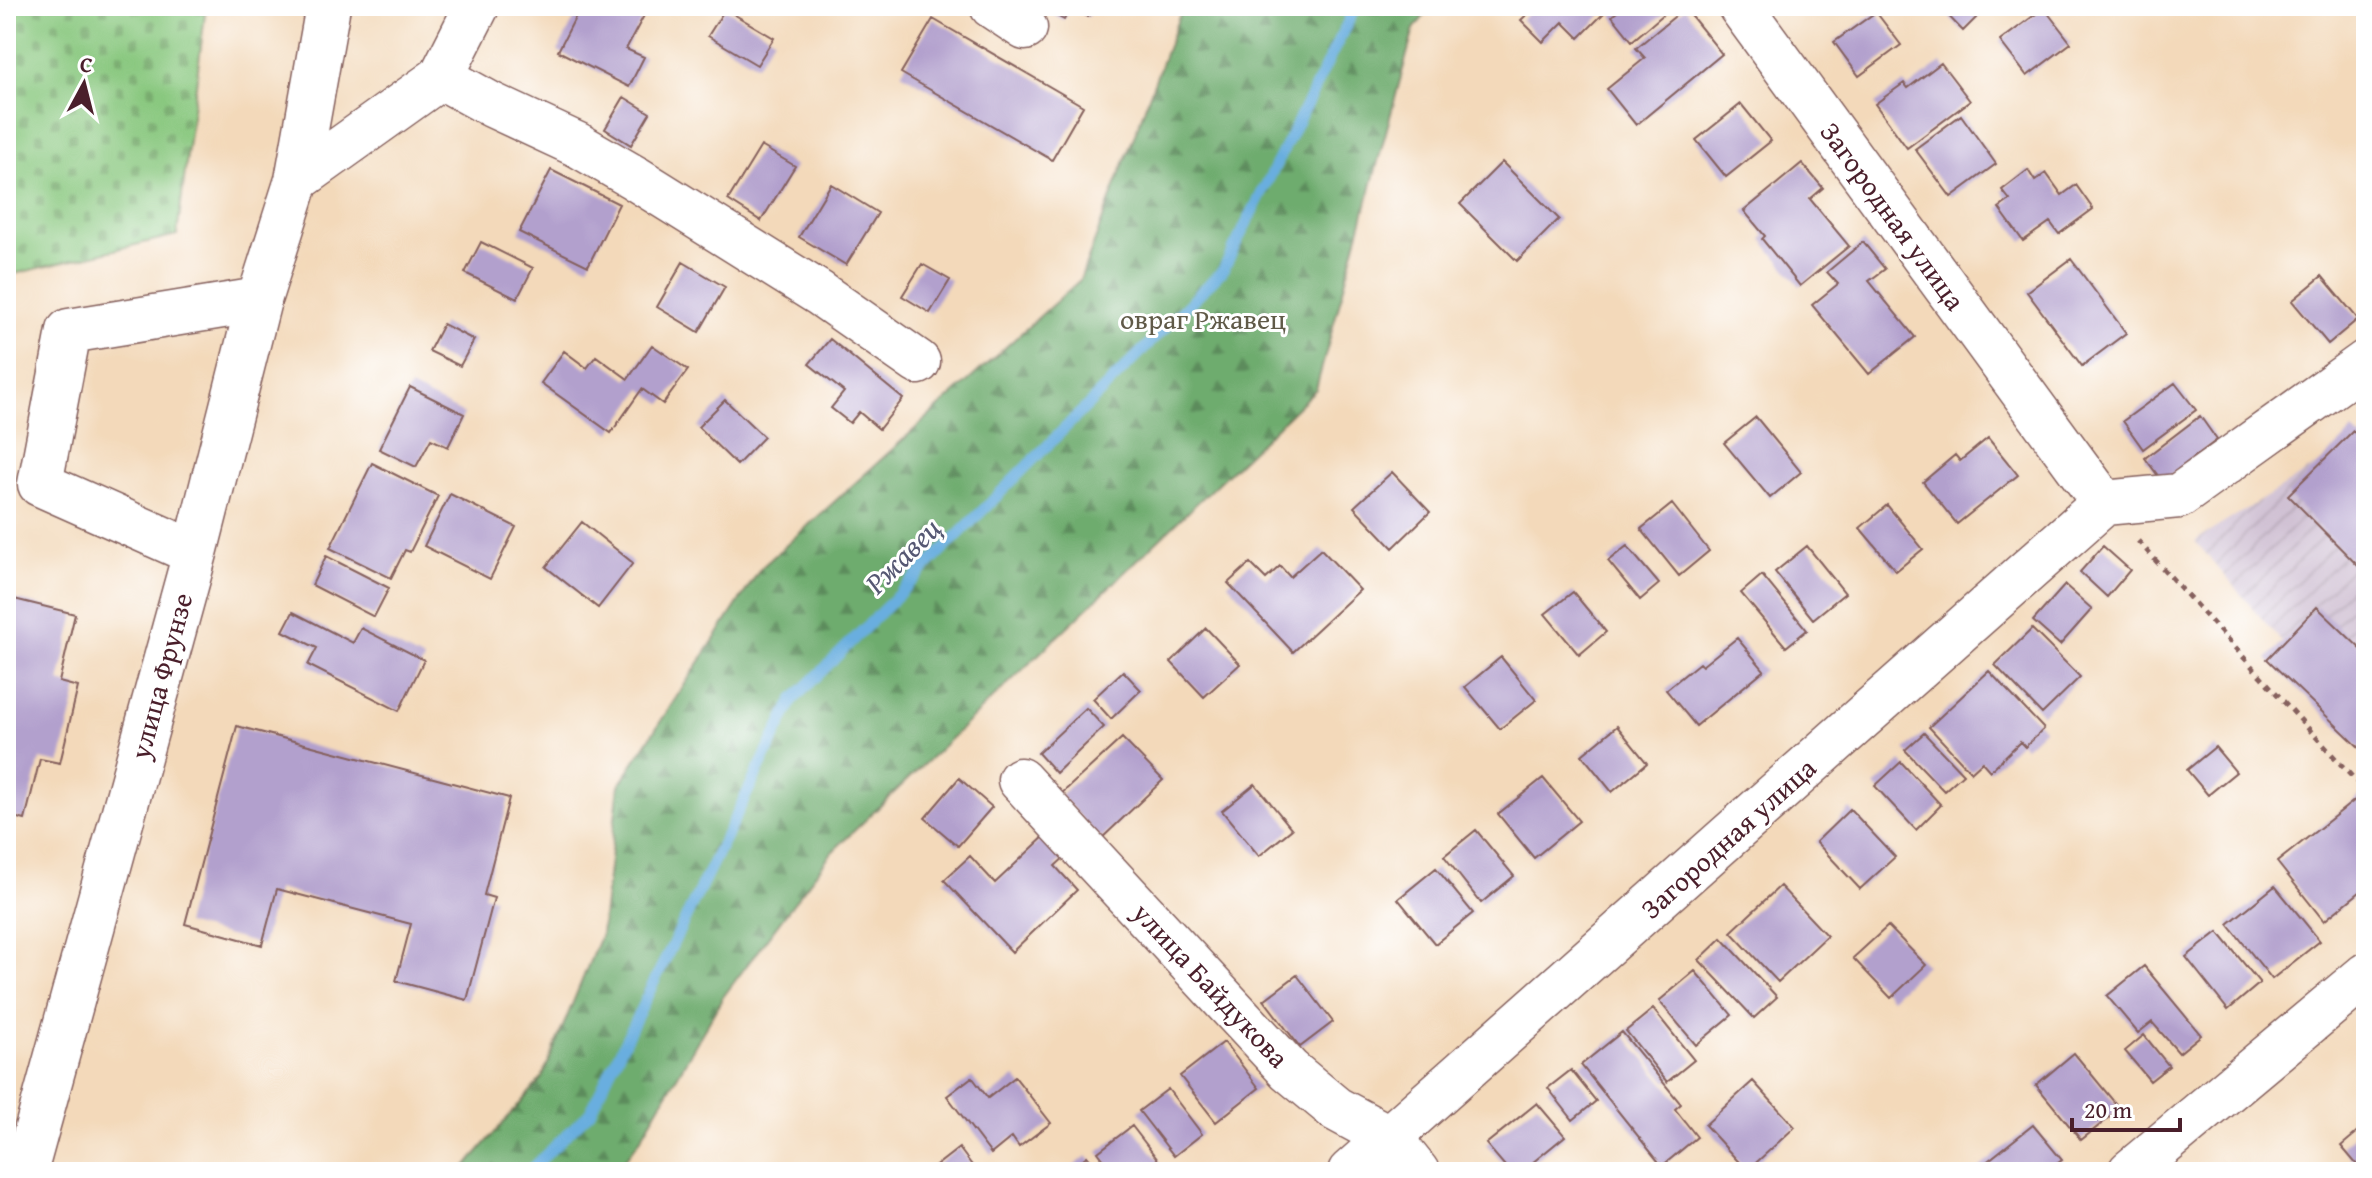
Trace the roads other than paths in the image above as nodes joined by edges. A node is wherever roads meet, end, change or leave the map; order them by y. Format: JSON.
{"nodes":[{"id":1,"x":328,"y":6,"type":"edge"},
{"id":2,"x":477,"y":6,"type":"edge"},
{"id":3,"x":1740,"y":6,"type":"edge"},
{"id":4,"x":441,"y":77,"type":"junction"},
{"id":5,"x":297,"y":180,"type":"junction"},
{"id":6,"x":259,"y":300,"type":"junction"},
{"id":7,"x":918,"y":362,"type":"dead end"},
{"id":8,"x":2366,"y":362,"type":"edge"},
{"id":9,"x":2104,"y":503,"type":"junction"},
{"id":10,"x":195,"y":553,"type":"junction"},
{"id":11,"x":1020,"y":780,"type":"dead end"},
{"id":12,"x":2366,"y":975,"type":"edge"},
{"id":13,"x":1390,"y":1138,"type":"junction"},
{"id":14,"x":25,"y":1172,"type":"edge"},
{"id":15,"x":1350,"y":1172,"type":"edge"},
{"id":16,"x":1417,"y":1172,"type":"edge"},
{"id":17,"x":2130,"y":1172,"type":"edge"}],
"edges":[{"from":1,"to":5,"type":"street","name":"улица Фрунзе"},
{"from":2,"to":4,"type":"street"},
{"from":3,"to":9,"type":"street","name":"Загородная улица"},
{"from":4,"to":5,"type":"street"},
{"from":4,"to":7,"type":"street"},
{"from":5,"to":6,"type":"street","name":"улица Фрунзе"},
{"from":6,"to":10,"type":"street","name":"улица Фрунзе"},
{"from":6,"to":10,"type":"street"},
{"from":8,"to":9,"type":"street"},
{"from":9,"to":13,"type":"street","name":"Загородная улица"},
{"from":10,"to":14,"type":"street","name":"улица Фрунзе"},
{"from":11,"to":13,"type":"street","name":"улица Байдукова"},
{"from":12,"to":17,"type":"street"},
{"from":13,"to":15,"type":"street","name":"Загородная улица"},
{"from":13,"to":16,"type":"street","name":"улица Байдукова"}]}
